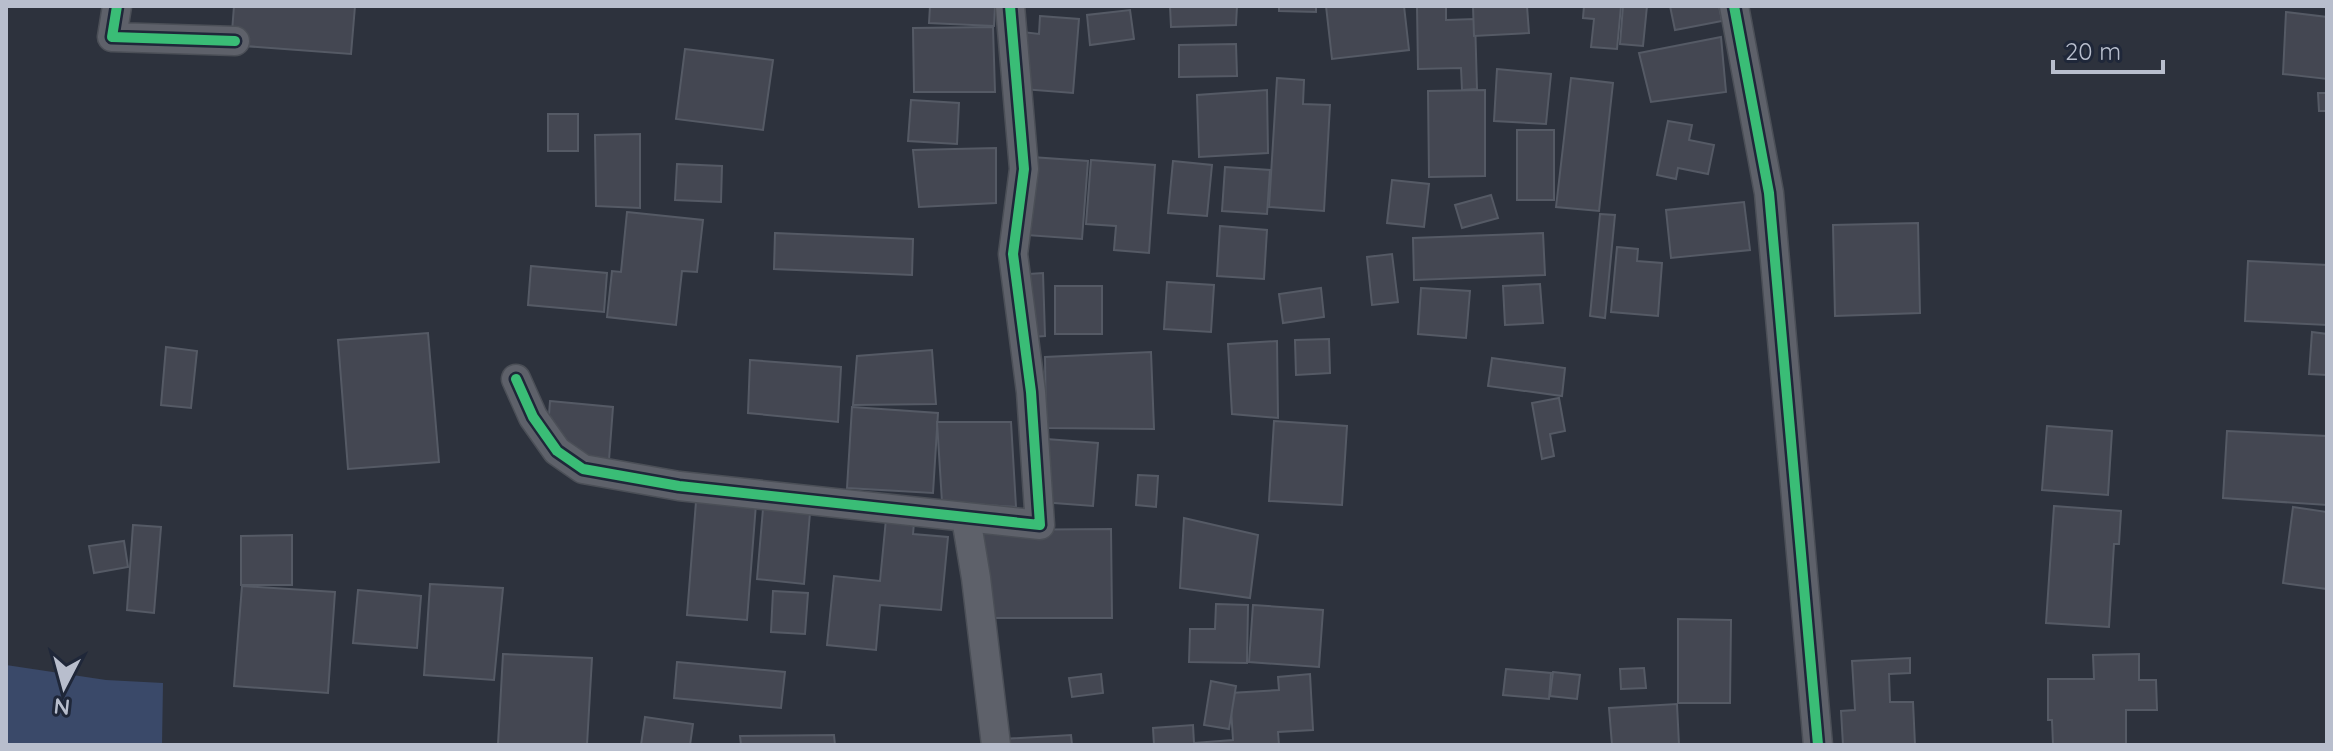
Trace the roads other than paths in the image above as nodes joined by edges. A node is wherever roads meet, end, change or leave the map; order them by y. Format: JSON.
{"nodes":[{"id":1,"x":117,"y":6,"type":"edge"},
{"id":2,"x":1010,"y":6,"type":"edge"},
{"id":3,"x":1734,"y":6,"type":"edge"},
{"id":4,"x":235,"y":41,"type":"dead end"},
{"id":5,"x":516,"y":379,"type":"dead end"},
{"id":6,"x":966,"y":518,"type":"junction"},
{"id":7,"x":996,"y":745,"type":"edge"},
{"id":8,"x":1818,"y":745,"type":"edge"}],
"edges":[{"from":1,"to":4,"type":"street"},
{"from":2,"to":6,"type":"street"},
{"from":3,"to":8,"type":"street"},
{"from":5,"to":6,"type":"street"},
{"from":6,"to":7,"type":"street"}]}
